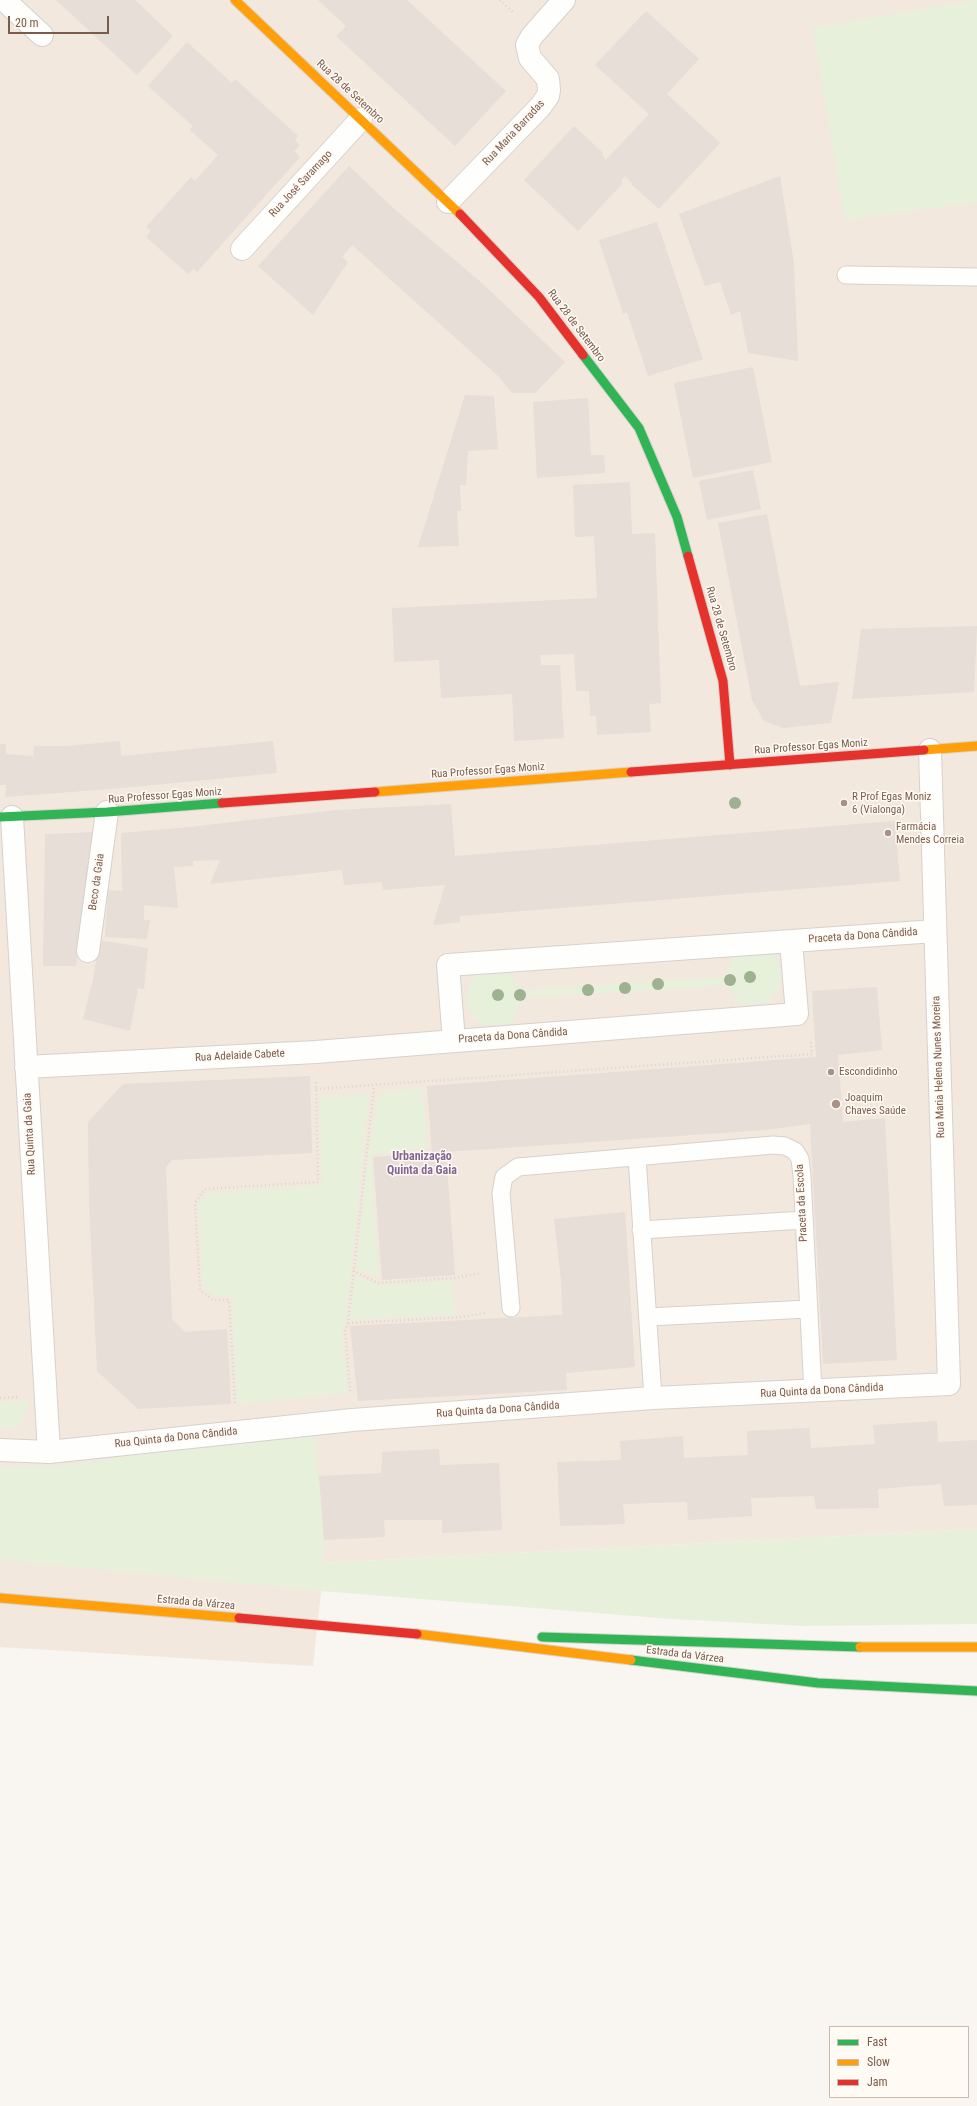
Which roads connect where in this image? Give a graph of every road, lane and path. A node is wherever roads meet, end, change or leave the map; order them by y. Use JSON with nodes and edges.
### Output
{"nodes":[{"id":1,"x":4,"y":0,"type":"edge"},
{"id":2,"x":235,"y":0,"type":"edge"},
{"id":3,"x":564,"y":0,"type":"edge"},
{"id":4,"x":42,"y":35,"type":"dead end"},
{"id":5,"x":361,"y":119,"type":"junction"},
{"id":6,"x":448,"y":202,"type":"junction"},
{"id":7,"x":242,"y":249,"type":"dead end"},
{"id":8,"x":846,"y":275,"type":"dead end"},
{"id":9,"x":977,"y":277,"type":"edge"},
{"id":10,"x":977,"y":746,"type":"edge"},
{"id":11,"x":930,"y":750,"type":"junction"},
{"id":12,"x":730,"y":765,"type":"junction"},
{"id":13,"x":107,"y":812,"type":"junction"},
{"id":14,"x":6,"y":817,"type":"edge"},
{"id":15,"x":935,"y":931,"type":"junction"},
{"id":16,"x":791,"y":941,"type":"junction"},
{"id":17,"x":88,"y":951,"type":"dead end"},
{"id":18,"x":797,"y":1014,"type":"junction"},
{"id":19,"x":454,"y":1041,"type":"junction"},
{"id":20,"x":316,"y":1052,"type":"junction"},
{"id":21,"x":26,"y":1068,"type":"junction"},
{"id":22,"x":374,"y":1086,"type":"junction"},
{"id":23,"x":316,"y":1089,"type":"junction"},
{"id":24,"x":637,"y":1156,"type":"junction"},
{"id":25,"x":804,"y":1220,"type":"junction"},
{"id":26,"x":641,"y":1230,"type":"junction"},
{"id":27,"x":508,"y":1268,"type":"junction"},
{"id":28,"x":353,"y":1271,"type":"junction"},
{"id":29,"x":511,"y":1308,"type":"joint"},
{"id":30,"x":808,"y":1309,"type":"junction"},
{"id":31,"x":648,"y":1317,"type":"junction"},
{"id":32,"x":348,"y":1323,"type":"junction"},
{"id":33,"x":949,"y":1384,"type":"joint"},
{"id":34,"x":813,"y":1392,"type":"junction"},
{"id":35,"x":653,"y":1398,"type":"junction"},
{"id":36,"x":352,"y":1420,"type":"junction"},
{"id":37,"x":236,"y":1432,"type":"junction"},
{"id":38,"x":0,"y":1450,"type":"edge"},
{"id":39,"x":49,"y":1452,"type":"junction"},
{"id":40,"x":0,"y":1598,"type":"edge"},
{"id":41,"x":390,"y":1631,"type":"junction"},
{"id":42,"x":508,"y":1635,"type":"dead end"},
{"id":43,"x":532,"y":1636,"type":"dead end"},
{"id":44,"x":977,"y":1647,"type":"edge"},
{"id":45,"x":977,"y":1691,"type":"edge"}],
"edges":[{"from":1,"to":4,"type":"street"},
{"from":2,"to":5,"type":"street","name":"Rua 28 de Setembro"},
{"from":3,"to":6,"type":"street","name":"Rua Maria Barradas"},
{"from":5,"to":6,"type":"street","name":"Rua 28 de Setembro"},
{"from":5,"to":7,"type":"street","name":"Rua José Saramago"},
{"from":6,"to":12,"type":"street","name":"Rua 28 de Setembro"},
{"from":8,"to":9,"type":"lane"},
{"from":10,"to":11,"type":"street","name":"Rua Professor Egas Moniz"},
{"from":11,"to":12,"type":"street","name":"Rua Professor Egas Moniz"},
{"from":11,"to":15,"type":"street","name":"Rua Maria Helena Nunes Moreira"},
{"from":12,"to":13,"type":"street","name":"Rua Professor Egas Moniz"},
{"from":13,"to":14,"type":"street","name":"Rua Professor Egas Moniz"},
{"from":13,"to":17,"type":"street","name":"Beco da Gaia"},
{"from":14,"to":21,"type":"street","name":"Rua Quinta da Gaia"},
{"from":15,"to":16,"type":"street","name":"Praceta da Dona Cândida"},
{"from":15,"to":33,"type":"street","name":"Rua Maria Helena Nunes Moreira"},
{"from":16,"to":18,"type":"street"},
{"from":16,"to":19,"type":"street","name":"Praceta da Dona Cândida"},
{"from":18,"to":19,"type":"street","name":"Praceta da Dona Cândida"},
{"from":18,"to":22,"type":"path"},
{"from":19,"to":20,"type":"street","name":"Rua Adelaide Cabete"},
{"from":20,"to":21,"type":"street","name":"Rua Adelaide Cabete"},
{"from":20,"to":23,"type":"path"},
{"from":21,"to":39,"type":"street","name":"Rua Quinta da Gaia"},
{"from":22,"to":23,"type":"path"},
{"from":22,"to":28,"type":"path"},
{"from":23,"to":37,"type":"path"},
{"from":24,"to":25,"type":"lane","name":"Praceta da Escola"},
{"from":24,"to":26,"type":"lane"},
{"from":24,"to":27,"type":"lane","name":"Praceta da Escola"},
{"from":25,"to":26,"type":"lane"},
{"from":25,"to":30,"type":"lane","name":"Praceta da Escola"},
{"from":26,"to":31,"type":"lane"},
{"from":27,"to":28,"type":"path"},
{"from":27,"to":29,"type":"lane","name":"Praceta da Escola"},
{"from":28,"to":32,"type":"path"},
{"from":29,"to":32,"type":"path"},
{"from":30,"to":31,"type":"lane"},
{"from":30,"to":34,"type":"lane","name":"Praceta da Escola"},
{"from":31,"to":35,"type":"lane"},
{"from":32,"to":36,"type":"path"},
{"from":33,"to":34,"type":"street","name":"Rua Quinta da Dona Cândida"},
{"from":34,"to":35,"type":"street","name":"Rua Quinta da Dona Cândida"},
{"from":35,"to":36,"type":"street","name":"Rua Quinta da Dona Cândida"},
{"from":36,"to":37,"type":"street","name":"Rua Quinta da Dona Cândida"},
{"from":37,"to":39,"type":"street","name":"Rua Quinta da Dona Cândida"},
{"from":38,"to":39,"type":"street","name":"Rua Quinta da Dona Cândida"},
{"from":40,"to":41,"type":"street","name":"Estrada da Várzea"},
{"from":41,"to":42,"type":"street","name":"Estrada da Várzea"},
{"from":41,"to":45,"type":"street","name":"Estrada da Várzea"},
{"from":43,"to":44,"type":"street","name":"Estrada da Várzea"}]}
